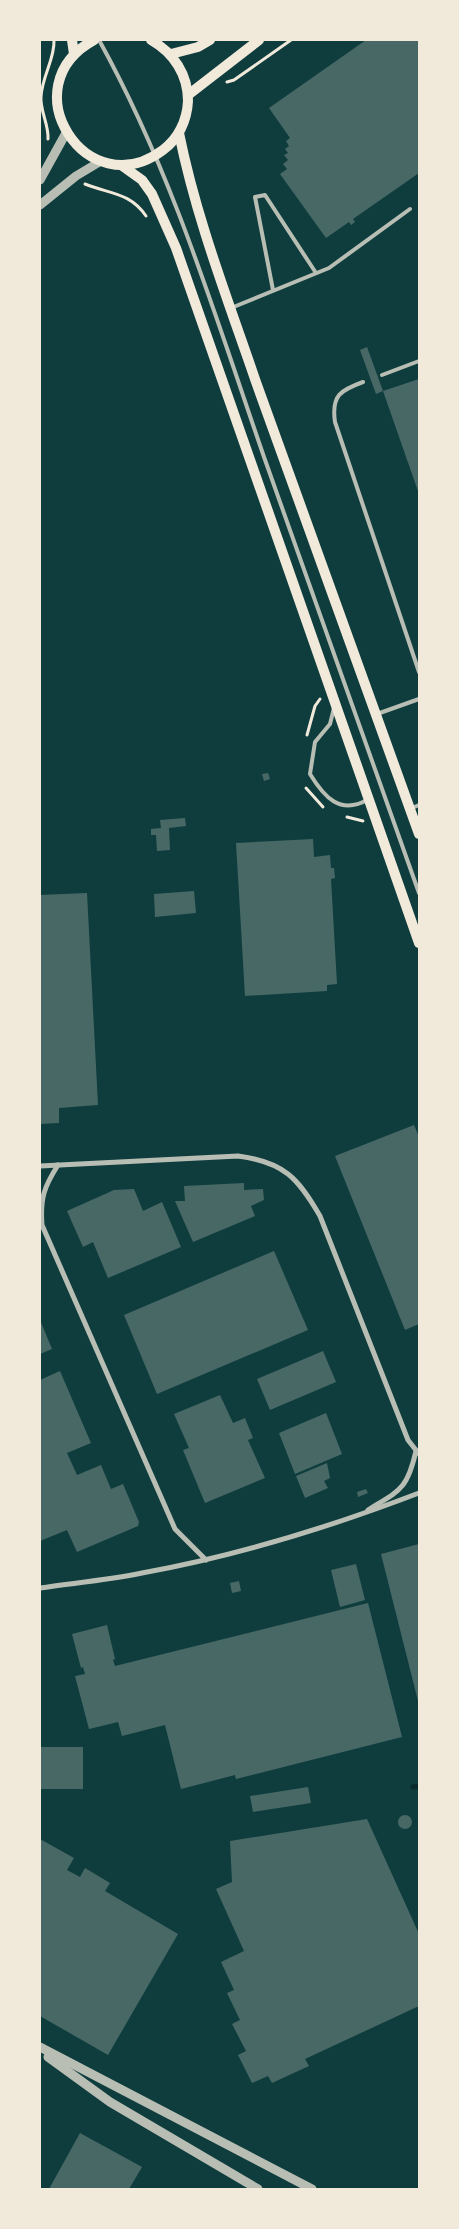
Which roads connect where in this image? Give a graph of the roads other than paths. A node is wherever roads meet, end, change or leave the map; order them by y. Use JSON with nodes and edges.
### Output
{"nodes":[{"id":1,"x":72,"y":40,"type":"edge"},
{"id":2,"x":94,"y":40,"type":"edge"},
{"id":3,"x":99,"y":40,"type":"edge"},
{"id":4,"x":151,"y":40,"type":"edge"},
{"id":5,"x":210,"y":40,"type":"edge"},
{"id":6,"x":259,"y":40,"type":"edge"},
{"id":7,"x":74,"y":54,"type":"junction"},
{"id":8,"x":171,"y":54,"type":"junction"},
{"id":9,"x":188,"y":95,"type":"junction"},
{"id":10,"x":179,"y":133,"type":"junction"},
{"id":11,"x":66,"y":134,"type":"junction"},
{"id":12,"x":155,"y":156,"type":"junction"},
{"id":13,"x":101,"y":161,"type":"junction"},
{"id":14,"x":121,"y":165,"type":"junction"},
{"id":15,"x":40,"y":180,"type":"edge"},
{"id":16,"x":40,"y":205,"type":"edge"},
{"id":17,"x":410,"y":209,"type":"dead end"},
{"id":18,"x":316,"y":273,"type":"junction"},
{"id":19,"x":273,"y":290,"type":"junction"},
{"id":20,"x":231,"y":308,"type":"junction"},
{"id":21,"x":419,"y":361,"type":"edge"},
{"id":22,"x":382,"y":375,"type":"dead end"},
{"id":23,"x":363,"y":382,"type":"dead end"},
{"id":24,"x":419,"y":672,"type":"edge"},
{"id":25,"x":419,"y":699,"type":"edge"},
{"id":26,"x":336,"y":704,"type":"junction"},
{"id":27,"x":377,"y":714,"type":"junction"},
{"id":28,"x":368,"y":800,"type":"junction"},
{"id":29,"x":415,"y":807,"type":"edge"},
{"id":30,"x":419,"y":834,"type":"edge"},
{"id":31,"x":419,"y":893,"type":"edge"},
{"id":32,"x":419,"y":943,"type":"edge"},
{"id":33,"x":58,"y":1165,"type":"junction"},
{"id":34,"x":40,"y":1166,"type":"edge"},
{"id":35,"x":417,"y":1452,"type":"edge"},
{"id":36,"x":419,"y":1493,"type":"edge"},
{"id":37,"x":359,"y":1516,"type":"junction"},
{"id":38,"x":206,"y":1560,"type":"junction"},
{"id":39,"x":40,"y":1588,"type":"edge"},
{"id":40,"x":40,"y":2049,"type":"edge"},
{"id":41,"x":258,"y":2189,"type":"edge"},
{"id":42,"x":312,"y":2189,"type":"edge"}],
"edges":[{"from":1,"to":7,"type":"main road"},
{"from":2,"to":7,"type":"main road"},
{"from":3,"to":12,"type":"lane"},
{"from":4,"to":8,"type":"main road"},
{"from":5,"to":8,"type":"main road"},
{"from":6,"to":9,"type":"main road"},
{"from":7,"to":11,"type":"main road"},
{"from":8,"to":9,"type":"main road"},
{"from":9,"to":10,"type":"main road"},
{"from":10,"to":12,"type":"main road"},
{"from":10,"to":20,"type":"main road"},
{"from":11,"to":13,"type":"main road"},
{"from":11,"to":15,"type":"street"},
{"from":12,"to":14,"type":"main road"},
{"from":12,"to":31,"type":"lane"},
{"from":13,"to":14,"type":"main road"},
{"from":13,"to":16,"type":"street"},
{"from":14,"to":26,"type":"main road"},
{"from":17,"to":18,"type":"lane"},
{"from":18,"to":19,"type":"lane"},
{"from":18,"to":19,"type":"lane"},
{"from":19,"to":20,"type":"lane"},
{"from":20,"to":27,"type":"main road"},
{"from":21,"to":22,"type":"lane"},
{"from":23,"to":24,"type":"lane"},
{"from":25,"to":27,"type":"lane"},
{"from":26,"to":28,"type":"main road"},
{"from":26,"to":28,"type":"lane"},
{"from":27,"to":29,"type":"main road"},
{"from":28,"to":32,"type":"main road"},
{"from":29,"to":30,"type":"main road"},
{"from":33,"to":34,"type":"street"},
{"from":33,"to":35,"type":"street"},
{"from":33,"to":38,"type":"street"},
{"from":35,"to":37,"type":"street"},
{"from":36,"to":37,"type":"street"},
{"from":37,"to":38,"type":"street"},
{"from":38,"to":39,"type":"street"},
{"from":40,"to":41,"type":"street"},
{"from":40,"to":42,"type":"street"}]}
